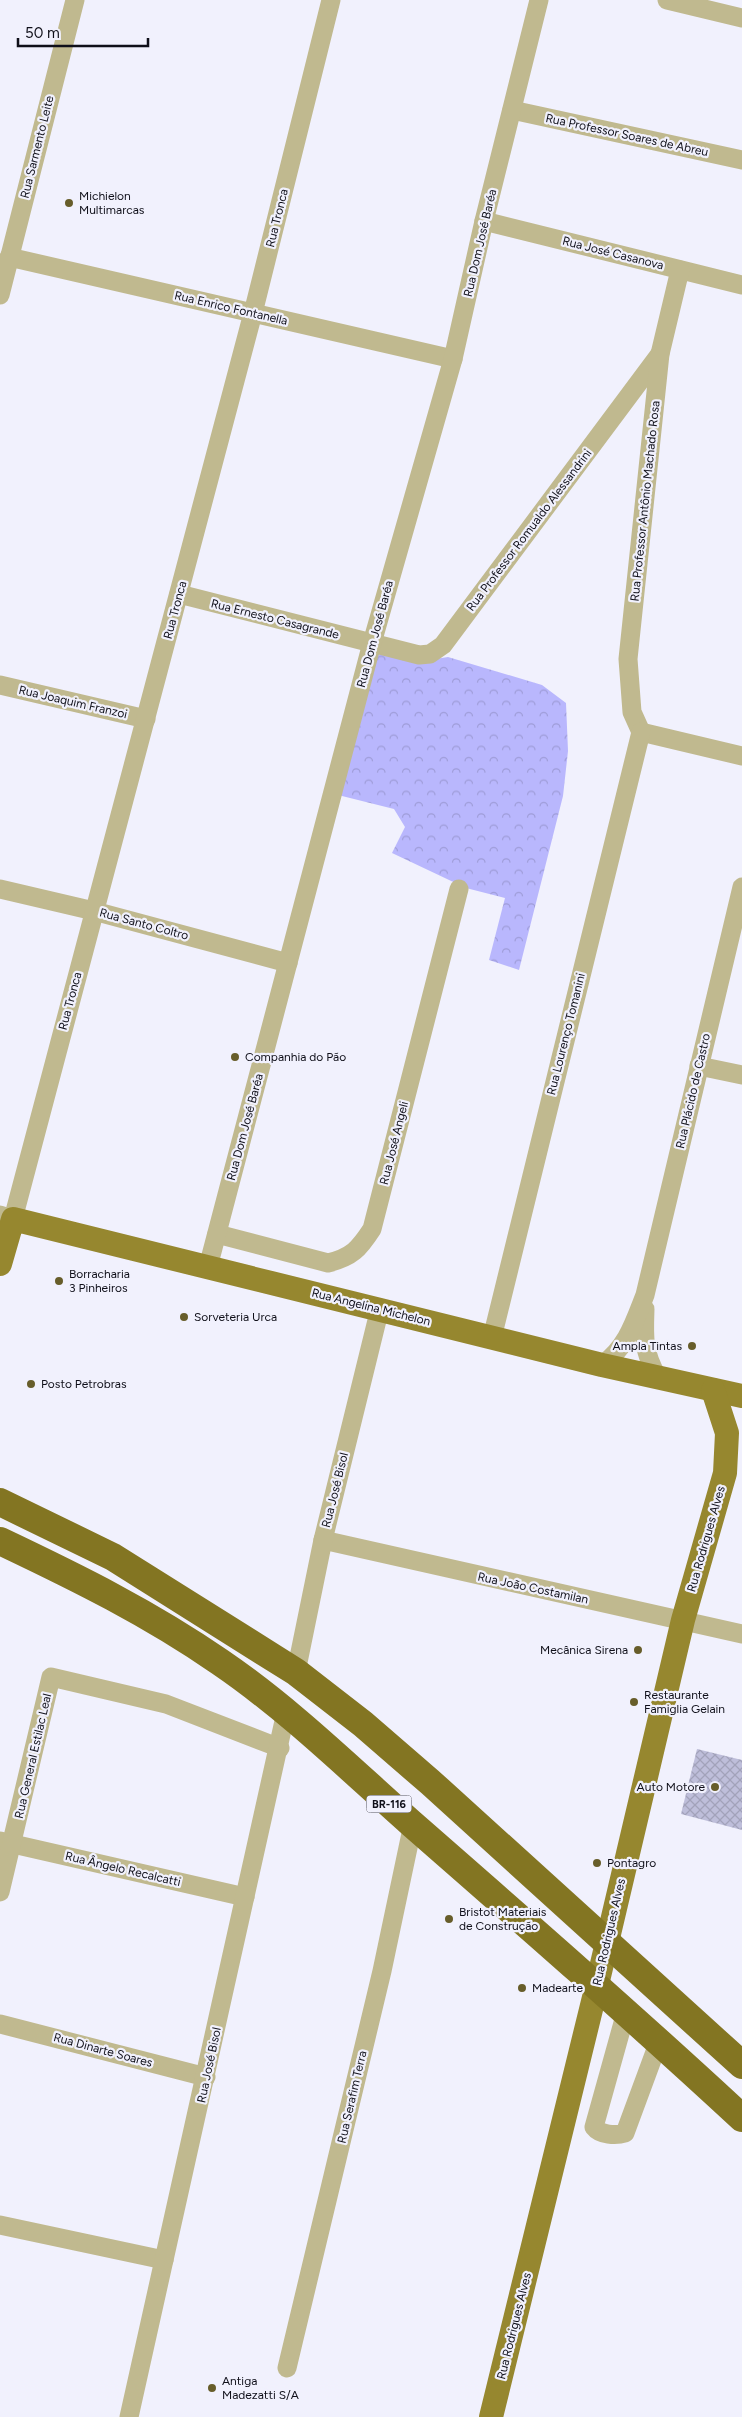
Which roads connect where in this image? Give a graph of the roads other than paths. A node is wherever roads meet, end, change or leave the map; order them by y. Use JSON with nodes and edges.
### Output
{"nodes":[{"id":1,"x":75,"y":0,"type":"edge"},
{"id":2,"x":331,"y":0,"type":"edge"},
{"id":3,"x":539,"y":0,"type":"edge"},
{"id":4,"x":667,"y":0,"type":"edge"},
{"id":5,"x":742,"y":18,"type":"edge"},
{"id":6,"x":512,"y":110,"type":"junction"},
{"id":7,"x":742,"y":160,"type":"edge"},
{"id":8,"x":484,"y":221,"type":"junction"},
{"id":9,"x":9,"y":257,"type":"junction"},
{"id":10,"x":680,"y":270,"type":"junction"},
{"id":11,"x":742,"y":285,"type":"edge"},
{"id":12,"x":0,"y":295,"type":"edge"},
{"id":13,"x":254,"y":313,"type":"junction"},
{"id":14,"x":660,"y":354,"type":"junction"},
{"id":15,"x":453,"y":359,"type":"junction"},
{"id":16,"x":179,"y":594,"type":"junction"},
{"id":17,"x":372,"y":643,"type":"junction"},
{"id":18,"x":0,"y":685,"type":"edge"},
{"id":19,"x":146,"y":719,"type":"junction"},
{"id":20,"x":641,"y":732,"type":"junction"},
{"id":21,"x":742,"y":756,"type":"edge"},
{"id":22,"x":742,"y":887,"type":"edge"},
{"id":23,"x":0,"y":889,"type":"edge"},
{"id":24,"x":459,"y":889,"type":"dead end"},
{"id":25,"x":94,"y":911,"type":"junction"},
{"id":26,"x":288,"y":963,"type":"junction"},
{"id":27,"x":699,"y":1066,"type":"junction"},
{"id":28,"x":742,"y":1076,"type":"edge"},
{"id":29,"x":6,"y":1217,"type":"edge"},
{"id":30,"x":216,"y":1234,"type":"junction"},
{"id":31,"x":0,"y":1264,"type":"edge"},
{"id":32,"x":208,"y":1268,"type":"junction"},
{"id":33,"x":645,"y":1296,"type":"junction"},
{"id":34,"x":380,"y":1308,"type":"junction"},
{"id":35,"x":492,"y":1338,"type":"junction"},
{"id":36,"x":602,"y":1365,"type":"junction"},
{"id":37,"x":657,"y":1376,"type":"junction"},
{"id":38,"x":713,"y":1390,"type":"junction"},
{"id":39,"x":742,"y":1396,"type":"edge"},
{"id":40,"x":1,"y":1503,"type":"edge"},
{"id":41,"x":323,"y":1540,"type":"junction"},
{"id":42,"x":0,"y":1541,"type":"edge"},
{"id":43,"x":683,"y":1620,"type":"junction"},
{"id":44,"x":742,"y":1634,"type":"edge"},
{"id":45,"x":296,"y":1672,"type":"junction"},
{"id":46,"x":286,"y":1712,"type":"junction"},
{"id":47,"x":280,"y":1748,"type":"junction"},
{"id":48,"x":413,"y":1824,"type":"junction"},
{"id":49,"x":6,"y":1843,"type":"edge"},
{"id":50,"x":0,"y":1892,"type":"edge"},
{"id":51,"x":245,"y":1897,"type":"junction"},
{"id":52,"x":607,"y":1942,"type":"junction"},
{"id":53,"x":597,"y":1985,"type":"junction"},
{"id":54,"x":626,"y":2012,"type":"junction"},
{"id":55,"x":0,"y":2024,"type":"edge"},
{"id":56,"x":659,"y":2041,"type":"junction"},
{"id":57,"x":742,"y":2065,"type":"edge"},
{"id":58,"x":206,"y":2077,"type":"junction"},
{"id":59,"x":742,"y":2118,"type":"edge"},
{"id":60,"x":0,"y":2225,"type":"edge"},
{"id":61,"x":164,"y":2260,"type":"junction"},
{"id":62,"x":287,"y":2368,"type":"dead end"},
{"id":63,"x":129,"y":2417,"type":"edge"},
{"id":64,"x":491,"y":2417,"type":"edge"}],
"edges":[{"from":1,"to":9,"type":"street","name":"Rua Sarmento Leite"},
{"from":2,"to":13,"type":"street","name":"Rua Tronca"},
{"from":3,"to":6,"type":"street","name":"Rua Dom José Baréa"},
{"from":4,"to":5,"type":"street"},
{"from":6,"to":7,"type":"street","name":"Rua Professor Soares de Abreu"},
{"from":6,"to":8,"type":"street","name":"Rua Dom José Baréa"},
{"from":8,"to":10,"type":"street","name":"Rua José Casanova"},
{"from":8,"to":15,"type":"street","name":"Rua Dom José Baréa"},
{"from":9,"to":12,"type":"street","name":"Rua Sarmento Leite"},
{"from":9,"to":13,"type":"street","name":"Rua Enrico Fontanella"},
{"from":10,"to":11,"type":"street","name":"Rua José Casanova"},
{"from":10,"to":14,"type":"street","name":"Rua Professor Antônio Machado Rosa"},
{"from":13,"to":15,"type":"street","name":"Rua Enrico Fontanella"},
{"from":13,"to":16,"type":"street","name":"Rua Tronca"},
{"from":14,"to":17,"type":"street","name":"Rua Professor Romualdo Alessandrini"},
{"from":14,"to":20,"type":"street","name":"Rua Professor Antônio Machado Rosa"},
{"from":15,"to":17,"type":"street","name":"Rua Dom José Baréa"},
{"from":16,"to":17,"type":"street","name":"Rua Ernesto Casagrande"},
{"from":16,"to":19,"type":"street","name":"Rua Tronca"},
{"from":17,"to":26,"type":"street","name":"Rua Dom José Baréa"},
{"from":18,"to":19,"type":"street","name":"Rua Joaquim Franzoi"},
{"from":19,"to":25,"type":"street","name":"Rua Tronca"},
{"from":20,"to":21,"type":"street"},
{"from":20,"to":35,"type":"street","name":"Rua Lourenço Tomanini"},
{"from":22,"to":27,"type":"street","name":"Rua Plácido de Castro"},
{"from":23,"to":25,"type":"street","name":"Rua Santo Coltro"},
{"from":24,"to":30,"type":"street","name":"Rua José Angeli"},
{"from":25,"to":26,"type":"street","name":"Rua Santo Coltro"},
{"from":25,"to":29,"type":"street","name":"Rua Tronca"},
{"from":26,"to":30,"type":"street","name":"Rua Dom José Baréa"},
{"from":27,"to":28,"type":"street"},
{"from":27,"to":33,"type":"street","name":"Rua Plácido de Castro"},
{"from":29,"to":31,"type":"main road"},
{"from":29,"to":32,"type":"main road","name":"Rua Angelina Michelon"},
{"from":30,"to":32,"type":"street","name":"Rua Dom José Baréa"},
{"from":32,"to":34,"type":"main road","name":"Rua Angelina Michelon"},
{"from":33,"to":36,"type":"street","name":"Rua Plácido de Castro"},
{"from":33,"to":37,"type":"street","name":"Rua Plácido de Castro"},
{"from":34,"to":35,"type":"main road","name":"Rua Angelina Michelon"},
{"from":34,"to":41,"type":"street","name":"Rua José Bisol"},
{"from":35,"to":36,"type":"main road","name":"Rua Angelina Michelon"},
{"from":36,"to":37,"type":"main road","name":"Rua Angelina Michelon"},
{"from":37,"to":38,"type":"main road","name":"Rua Angelina Michelon"},
{"from":38,"to":39,"type":"main road","name":"Rua Angelina Michelon"},
{"from":38,"to":43,"type":"main road","name":"Rua Rodrigues Alves"},
{"from":40,"to":45,"type":"highway"},
{"from":41,"to":43,"type":"street","name":"Rua João Costamilan"},
{"from":41,"to":45,"type":"street","name":"Rua José Bisol"},
{"from":42,"to":46,"type":"highway","number":"BR-116"},
{"from":43,"to":44,"type":"street","name":"Rua João Costamilan"},
{"from":43,"to":52,"type":"main road","name":"Rua Rodrigues Alves"},
{"from":45,"to":52,"type":"highway"},
{"from":46,"to":47,"type":"street","name":"Rua José Bisol"},
{"from":46,"to":48,"type":"highway","number":"BR-116"},
{"from":47,"to":49,"type":"street","name":"Rua General Estilac Leal"},
{"from":47,"to":51,"type":"street","name":"Rua José Bisol"},
{"from":48,"to":53,"type":"highway","number":"BR-116"},
{"from":48,"to":62,"type":"street","name":"Rua Serafim Terra"},
{"from":49,"to":50,"type":"street","name":"Rua General Estilac Leal"},
{"from":49,"to":51,"type":"street","name":"Rua Ângelo Recalcatti"},
{"from":51,"to":58,"type":"street","name":"Rua José Bisol"},
{"from":52,"to":53,"type":"main road","name":"Rua Rodrigues Alves"},
{"from":52,"to":57,"type":"highway"},
{"from":53,"to":54,"type":"highway","number":"BR-116"},
{"from":53,"to":64,"type":"main road","name":"Rua Rodrigues Alves"},
{"from":54,"to":56,"type":"highway","number":"BR-116"},
{"from":54,"to":56,"type":"street"},
{"from":55,"to":58,"type":"street","name":"Rua Dinarte Soares"},
{"from":56,"to":59,"type":"highway","number":"BR-116"},
{"from":58,"to":61,"type":"street","name":"Rua José Bisol"},
{"from":60,"to":61,"type":"street"},
{"from":61,"to":63,"type":"street","name":"Rua José Bisol"}]}
